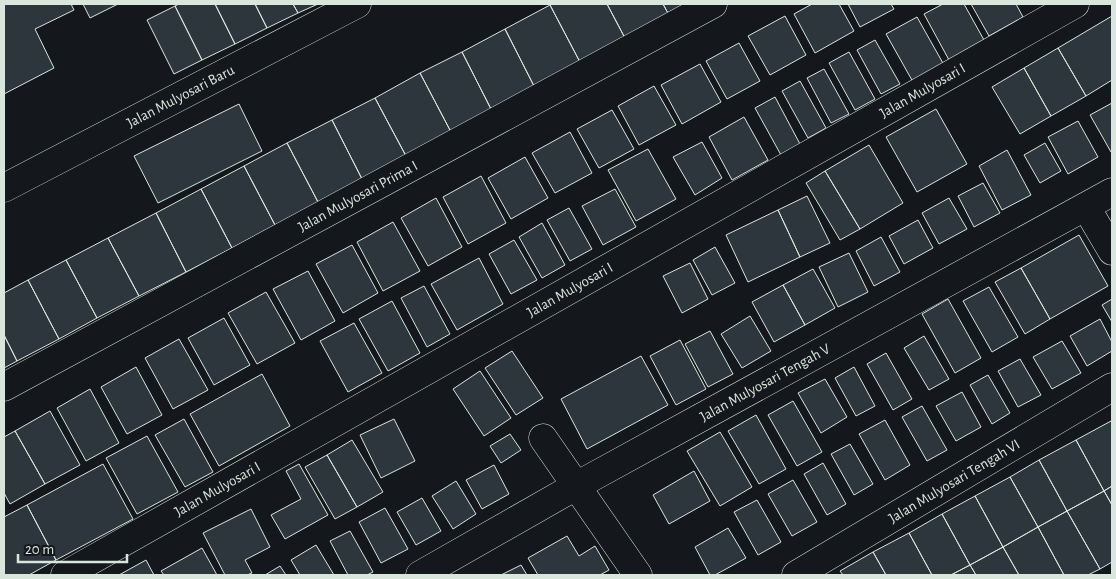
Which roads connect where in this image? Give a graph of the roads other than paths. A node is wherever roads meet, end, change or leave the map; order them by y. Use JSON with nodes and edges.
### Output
{"nodes":[{"id":1,"x":357,"y":4,"type":"edge"},
{"id":2,"x":713,"y":4,"type":"edge"},
{"id":3,"x":1075,"y":4,"type":"edge"},
{"id":4,"x":4,"y":188,"type":"edge"},
{"id":5,"x":1112,"y":192,"type":"edge"},
{"id":6,"x":1086,"y":207,"type":"junction"},
{"id":7,"x":1112,"y":251,"type":"edge"},
{"id":8,"x":4,"y":387,"type":"edge"},
{"id":9,"x":1112,"y":387,"type":"edge"},
{"id":10,"x":543,"y":438,"type":"dead end"},
{"id":11,"x":576,"y":486,"type":"junction"},
{"id":12,"x":65,"y":575,"type":"edge"},
{"id":13,"x":420,"y":575,"type":"edge"},
{"id":14,"x":638,"y":575,"type":"edge"},
{"id":15,"x":796,"y":575,"type":"edge"}],
"edges":[{"from":1,"to":4,"type":"street","name":"Jalan Mulyosari Baru"},
{"from":2,"to":8,"type":"street","name":"Jalan Mulyosari Prima I"},
{"from":3,"to":12,"type":"street","name":"Jalan Mulyosari I"},
{"from":5,"to":6,"type":"street","name":"Jalan Mulyosari Tengah V"},
{"from":6,"to":7,"type":"street"},
{"from":6,"to":11,"type":"street","name":"Jalan Mulyosari Tengah V"},
{"from":9,"to":15,"type":"street","name":"Jalan Mulyosari Tengah VI"},
{"from":10,"to":11,"type":"street"},
{"from":11,"to":13,"type":"street","name":"Jalan Mulyosari Tengah V"},
{"from":11,"to":14,"type":"street"}]}
